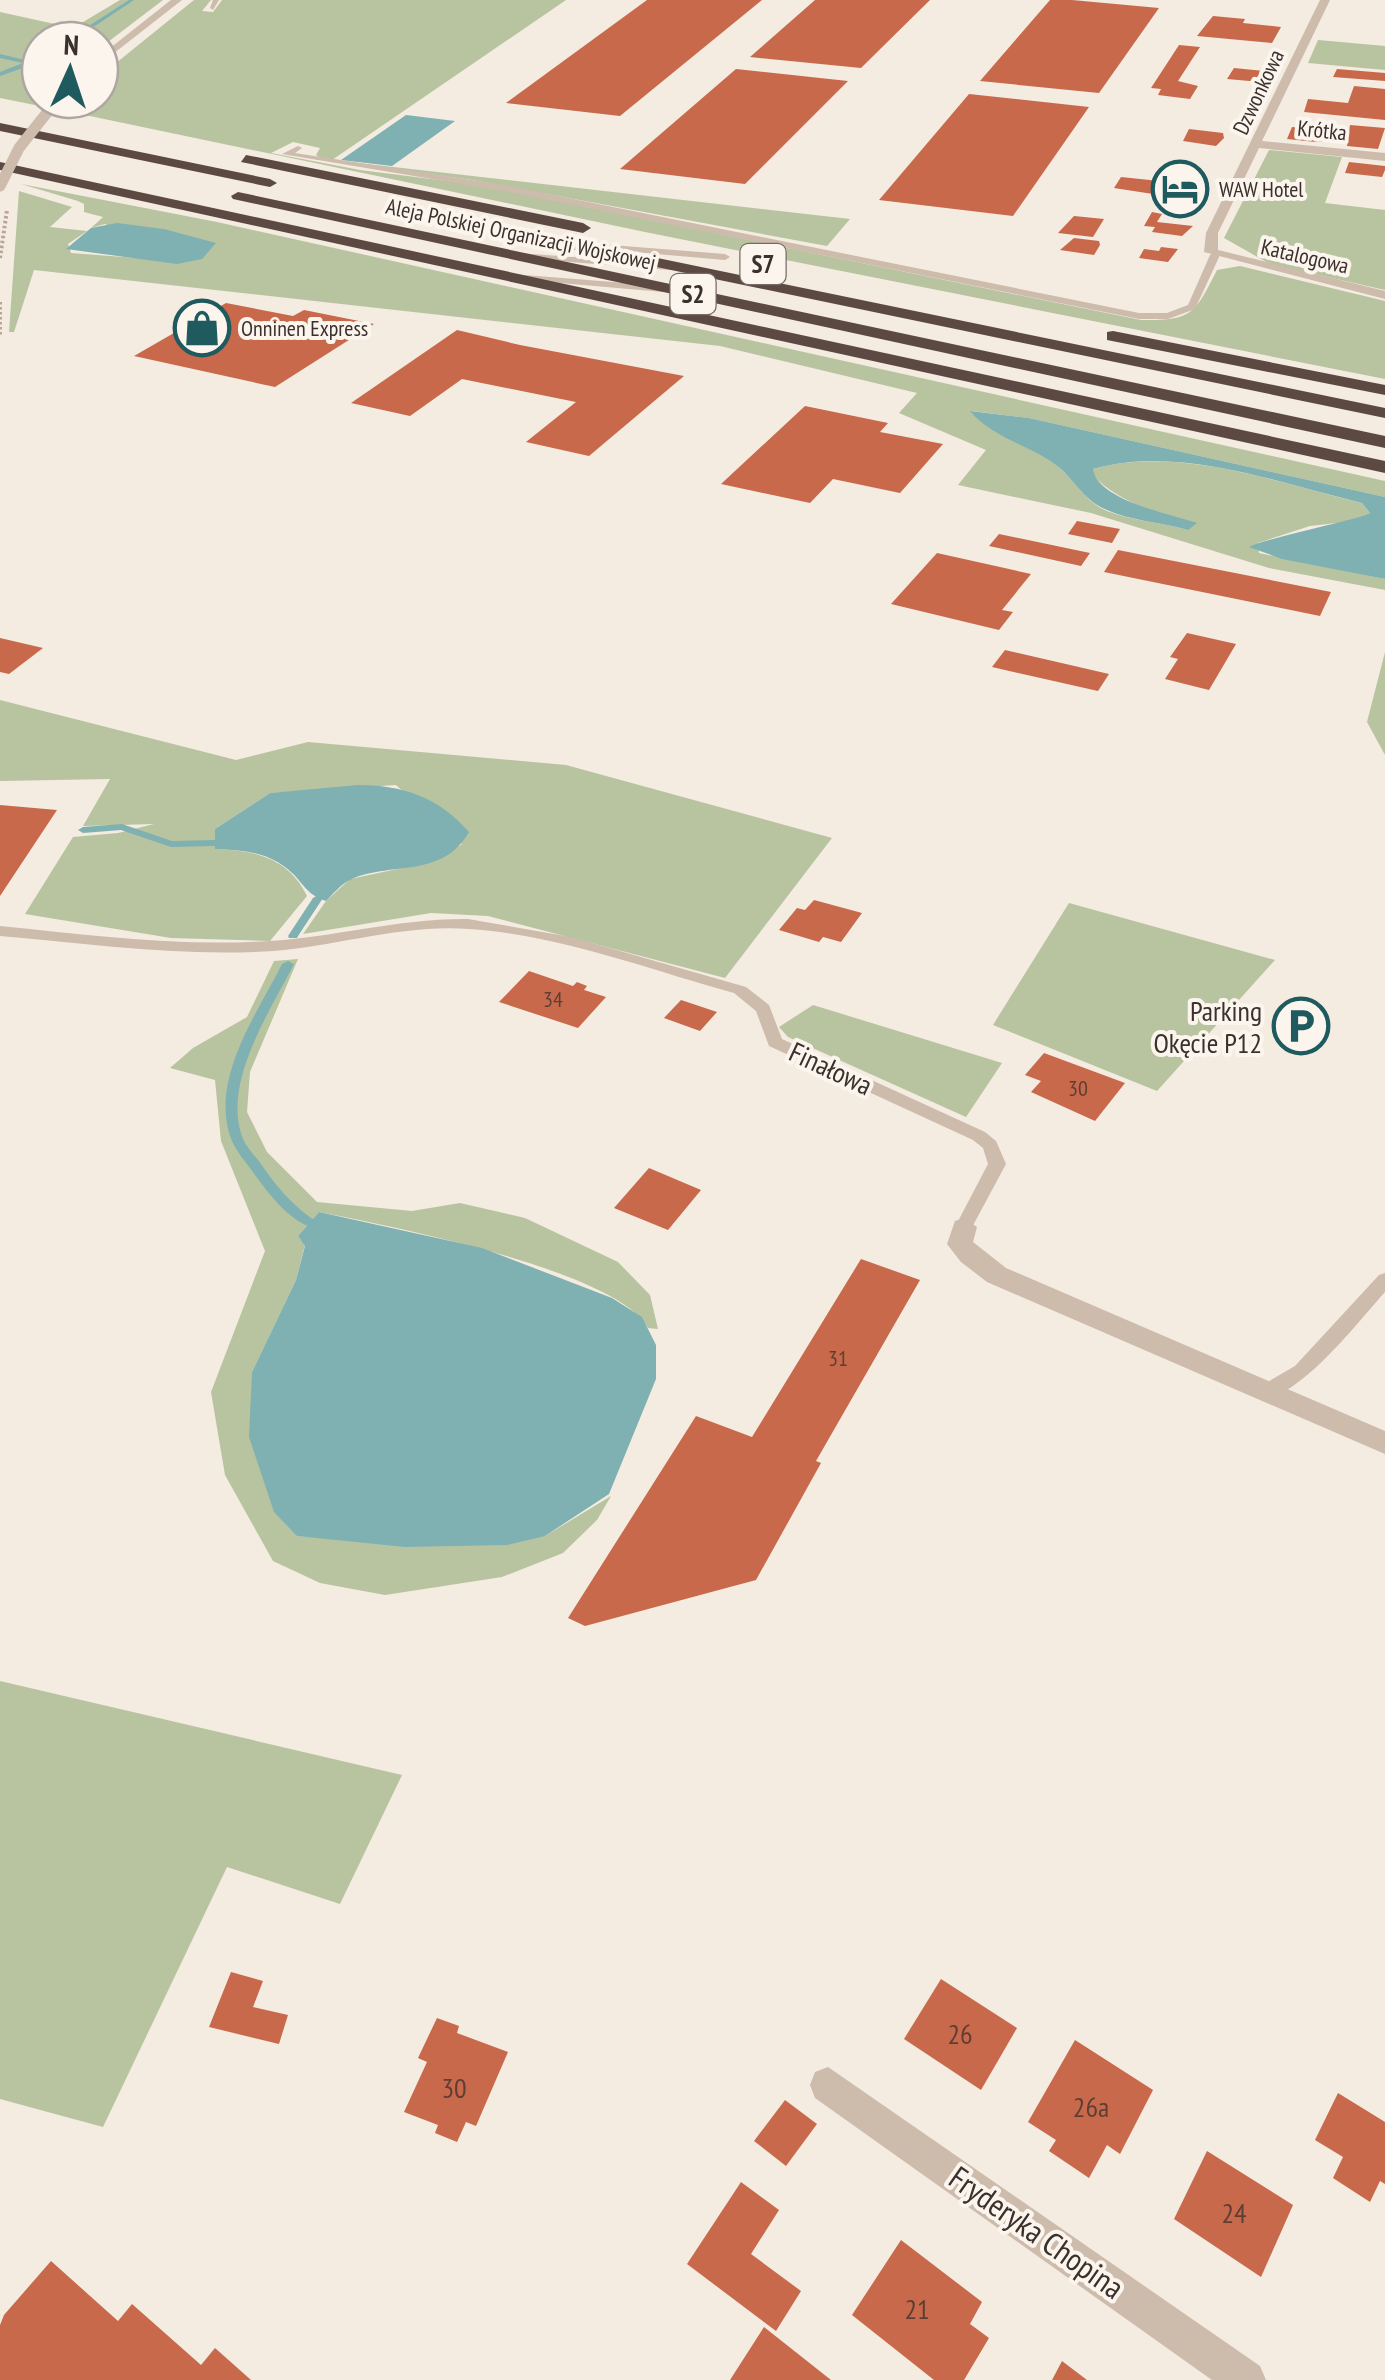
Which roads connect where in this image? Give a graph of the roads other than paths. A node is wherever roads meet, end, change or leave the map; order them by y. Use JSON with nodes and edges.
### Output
{"nodes":[{"id":1,"x":177,"y":0,"type":"edge"},
{"id":2,"x":1325,"y":0,"type":"edge"},
{"id":3,"x":120,"y":44,"type":"edge"},
{"id":4,"x":18,"y":112,"type":"dead end"},
{"id":5,"x":41,"y":120,"type":"edge"},
{"id":6,"x":70,"y":123,"type":"dead end"},
{"id":7,"x":0,"y":127,"type":"edge"},
{"id":8,"x":141,"y":137,"type":"dead end"},
{"id":9,"x":1255,"y":144,"type":"junction"},
{"id":10,"x":0,"y":146,"type":"edge"},
{"id":11,"x":298,"y":148,"type":"dead end"},
{"id":12,"x":214,"y":152,"type":"dead end"},
{"id":13,"x":232,"y":156,"type":"dead end"},
{"id":14,"x":1385,"y":156,"type":"edge"},
{"id":15,"x":0,"y":166,"type":"edge"},
{"id":16,"x":141,"y":176,"type":"dead end"},
{"id":17,"x":0,"y":186,"type":"edge"},
{"id":18,"x":282,"y":186,"type":"dead end"},
{"id":19,"x":214,"y":191,"type":"dead end"},
{"id":20,"x":574,"y":226,"type":"junction"},
{"id":21,"x":522,"y":235,"type":"dead end"},
{"id":22,"x":546,"y":240,"type":"junction"},
{"id":23,"x":638,"y":249,"type":"junction"},
{"id":24,"x":1216,"y":255,"type":"junction"},
{"id":25,"x":519,"y":256,"type":"junction"},
{"id":26,"x":725,"y":256,"type":"junction"},
{"id":27,"x":744,"y":260,"type":"dead end"},
{"id":28,"x":593,"y":261,"type":"junction"},
{"id":29,"x":682,"y":268,"type":"junction"},
{"id":30,"x":701,"y":272,"type":"junction"},
{"id":31,"x":499,"y":274,"type":"junction"},
{"id":32,"x":590,"y":282,"type":"junction"},
{"id":33,"x":651,"y":284,"type":"junction"},
{"id":34,"x":678,"y":290,"type":"junction"},
{"id":35,"x":1385,"y":296,"type":"edge"},
{"id":36,"x":656,"y":308,"type":"junction"},
{"id":37,"x":1102,"y":333,"type":"dead end"},
{"id":38,"x":1385,"y":390,"type":"edge"},
{"id":39,"x":1385,"y":413,"type":"edge"},
{"id":40,"x":1385,"y":442,"type":"edge"},
{"id":41,"x":1385,"y":466,"type":"edge"},
{"id":42,"x":0,"y":930,"type":"edge"},
{"id":43,"x":964,"y":1227,"type":"joint"},
{"id":44,"x":1385,"y":1280,"type":"edge"},
{"id":45,"x":1266,"y":1392,"type":"junction"},
{"id":46,"x":1385,"y":1443,"type":"edge"},
{"id":47,"x":828,"y":2085,"type":"dead end"},
{"id":48,"x":1246,"y":2380,"type":"edge"}],
"edges":[{"from":1,"to":3,"type":"street"},
{"from":2,"to":9,"type":"street","name":"Dzwonkowa"},
{"from":4,"to":6,"type":"highway"},
{"from":5,"to":17,"type":"street","bridge":true},
{"from":7,"to":18,"type":"highway"},
{"from":8,"to":12,"type":"highway"},
{"from":9,"to":14,"type":"street","name":"Krótka"},
{"from":9,"to":24,"type":"street","name":"Dzwonkowa"},
{"from":10,"to":16,"type":"highway"},
{"from":11,"to":24,"type":"lane"},
{"from":13,"to":20,"type":"highway","number":"S7"},
{"from":15,"to":31,"type":"highway"},
{"from":19,"to":25,"type":"highway","name":"Aleja Polskiej Organizacji Wojskowej","number":"S2"},
{"from":20,"to":23,"type":"lane"},
{"from":20,"to":26,"type":"highway","number":"S7"},
{"from":21,"to":22,"type":"highway","name":"Aleja Polskiej Organizacji Wojskowej","number":"S2"},
{"from":22,"to":23,"type":"lane"},
{"from":22,"to":28,"type":"lane"},
{"from":22,"to":29,"type":"highway","name":"Aleja Polskiej Organizacji Wojskowej","number":"S2"},
{"from":23,"to":26,"type":"lane"},
{"from":23,"to":30,"type":"lane"},
{"from":24,"to":35,"type":"street","name":"Katalogowa"},
{"from":25,"to":28,"type":"lane"},
{"from":25,"to":32,"type":"lane"},
{"from":25,"to":33,"type":"highway","name":"Aleja Polskiej Organizacji Wojskowej","number":"S2"},
{"from":26,"to":27,"type":"highway","number":"S7"},
{"from":28,"to":29,"type":"lane"},
{"from":28,"to":33,"type":"lane"},
{"from":29,"to":30,"type":"highway","name":"Aleja Polskiej Organizacji Wojskowej","number":"S2"},
{"from":30,"to":39,"type":"highway","name":"Aleja Polskiej Organizacji Wojskowej","number":"S2"},
{"from":31,"to":32,"type":"lane"},
{"from":31,"to":36,"type":"highway"},
{"from":32,"to":34,"type":"lane"},
{"from":32,"to":36,"type":"lane"},
{"from":33,"to":34,"type":"highway","name":"Aleja Polskiej Organizacji Wojskowej","number":"S2"},
{"from":34,"to":40,"type":"highway","name":"Aleja Polskiej Organizacji Wojskowej","number":"S2"},
{"from":36,"to":41,"type":"highway"},
{"from":37,"to":38,"type":"highway"},
{"from":42,"to":43,"type":"lane","name":"Finałowa"},
{"from":43,"to":45,"type":"street","name":"Finałowa"},
{"from":44,"to":45,"type":"lane"},
{"from":45,"to":46,"type":"street","name":"Finałowa"},
{"from":47,"to":48,"type":"street","name":"Fryderyka Chopina"}]}
